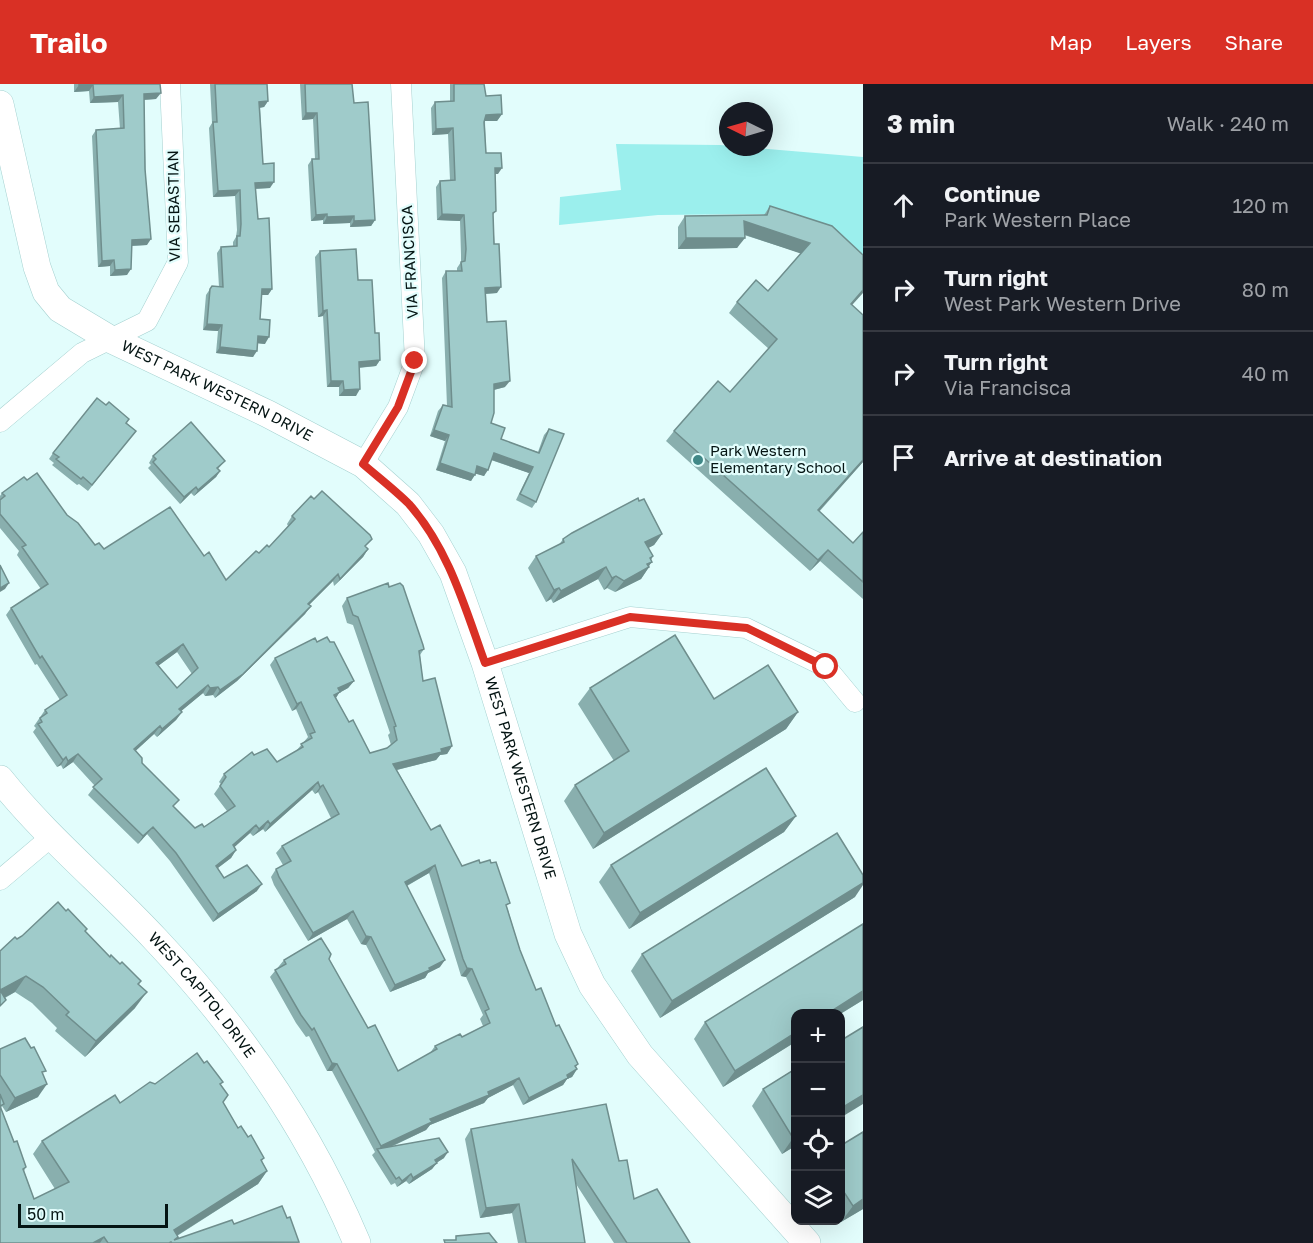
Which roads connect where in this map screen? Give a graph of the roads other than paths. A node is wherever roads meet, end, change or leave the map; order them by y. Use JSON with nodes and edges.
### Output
{"nodes":[{"id":1,"x":170,"y":84,"type":"edge"},
{"id":2,"x":400,"y":84,"type":"edge"},
{"id":3,"x":0,"y":104,"type":"edge"},
{"id":4,"x":110,"y":339,"type":"junction"},
{"id":5,"x":0,"y":422,"type":"edge"},
{"id":6,"x":363,"y":464,"type":"junction"},
{"id":7,"x":485,"y":663,"type":"junction"},
{"id":8,"x":855,"y":702,"type":"dead end"},
{"id":9,"x":0,"y":779,"type":"edge"},
{"id":10,"x":51,"y":837,"type":"junction"},
{"id":11,"x":0,"y":880,"type":"edge"},
{"id":12,"x":357,"y":1243,"type":"edge"},
{"id":13,"x":807,"y":1243,"type":"edge"}],
"edges":[{"from":1,"to":4,"type":"street","name":"VIA SEBASTIAN"},
{"from":2,"to":6,"type":"street","name":"VIA FRANCISCA"},
{"from":3,"to":4,"type":"street","name":"WEST PARK WESTERN DRIVE"},
{"from":4,"to":5,"type":"street","name":"VIA SEBASTIAN"},
{"from":4,"to":6,"type":"street","name":"WEST PARK WESTERN DRIVE"},
{"from":6,"to":7,"type":"street","name":"WEST PARK WESTERN DRIVE"},
{"from":7,"to":8,"type":"street"},
{"from":7,"to":13,"type":"street","name":"WEST PARK WESTERN DRIVE"},
{"from":9,"to":10,"type":"street","name":"WEST CAPITOL DRIVE"},
{"from":10,"to":11,"type":"street"},
{"from":10,"to":12,"type":"street","name":"WEST CAPITOL DRIVE"}]}
